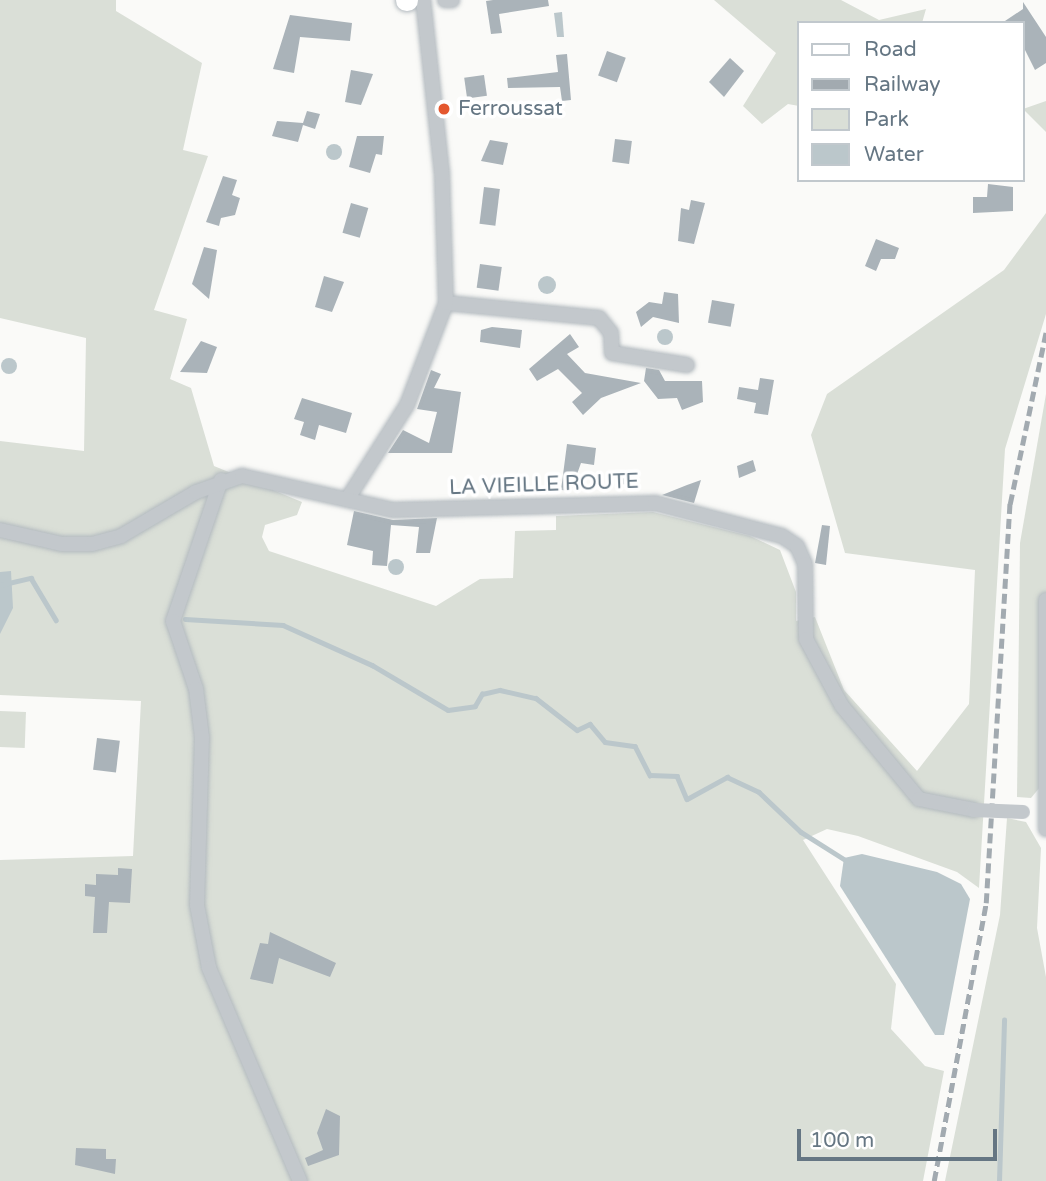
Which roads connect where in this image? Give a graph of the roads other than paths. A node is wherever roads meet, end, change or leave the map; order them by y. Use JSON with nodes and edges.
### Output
{"nodes":[{"id":1,"x":424,"y":0,"type":"edge"},
{"id":2,"x":445,"y":0,"type":"edge"},
{"id":3,"x":452,"y":0,"type":"edge"},
{"id":4,"x":446,"y":303,"type":"junction"},
{"id":5,"x":687,"y":365,"type":"dead end"},
{"id":6,"x":221,"y":480,"type":"junction"},
{"id":7,"x":348,"y":498,"type":"junction"},
{"id":8,"x":0,"y":530,"type":"edge"},
{"id":9,"x":1046,"y":600,"type":"edge"},
{"id":10,"x":1044,"y":821,"type":"edge"},
{"id":11,"x":300,"y":1181,"type":"edge"}],
"edges":[{"from":1,"to":4,"type":"street"},
{"from":2,"to":3,"type":"street"},
{"from":4,"to":5,"type":"street"},
{"from":4,"to":7,"type":"street"},
{"from":6,"to":7,"type":"street","name":"LA VIEILLE ROUTE"},
{"from":6,"to":8,"type":"street","name":"LA VIEILLE ROUTE"},
{"from":6,"to":11,"type":"street"},
{"from":7,"to":10,"type":"street","name":"LA VIEILLE ROUTE","bridge":true},
{"from":9,"to":10,"type":"street"}]}
